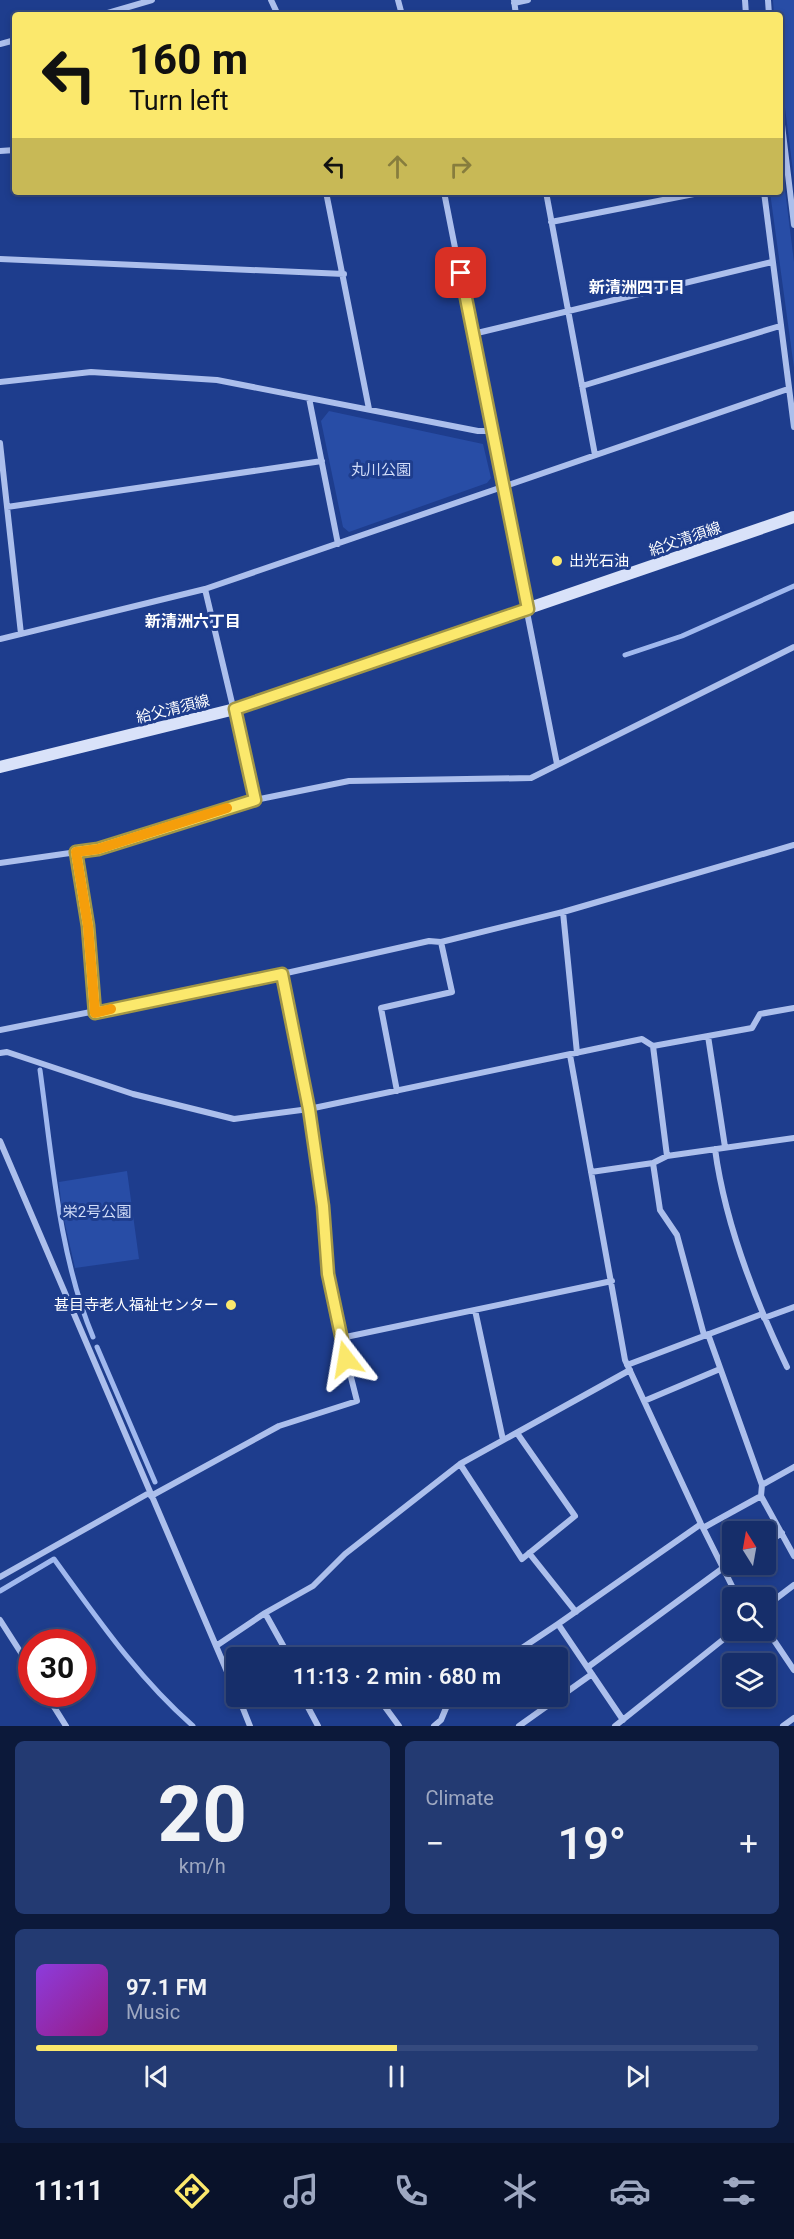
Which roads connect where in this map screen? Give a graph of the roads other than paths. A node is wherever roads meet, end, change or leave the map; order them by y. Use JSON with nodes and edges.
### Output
{"nodes":[{"id":1,"x":152,"y":0,"type":"edge"},
{"id":2,"x":528,"y":0,"type":"edge"},
{"id":3,"x":514,"y":1,"type":"edge"},
{"id":4,"x":111,"y":12,"type":"edge"},
{"id":5,"x":783,"y":133,"type":"edge"},
{"id":6,"x":327,"y":195,"type":"edge"},
{"id":7,"x":445,"y":195,"type":"edge"},
{"id":8,"x":546,"y":195,"type":"edge"},
{"id":9,"x":689,"y":195,"type":"edge"},
{"id":10,"x":764,"y":195,"type":"edge"},
{"id":11,"x":551,"y":222,"type":"junction"},
{"id":12,"x":794,"y":225,"type":"edge"},
{"id":13,"x":0,"y":259,"type":"edge"},
{"id":14,"x":772,"y":262,"type":"junction"},
{"id":15,"x":344,"y":274,"type":"junction"},
{"id":16,"x":566,"y":311,"type":"junction"},
{"id":17,"x":780,"y":326,"type":"junction"},
{"id":18,"x":474,"y":333,"type":"junction"},
{"id":19,"x":0,"y":382,"type":"edge"},
{"id":20,"x":582,"y":386,"type":"junction"},
{"id":21,"x":788,"y":389,"type":"junction"},
{"id":22,"x":309,"y":398,"type":"junction"},
{"id":23,"x":369,"y":409,"type":"junction"},
{"id":24,"x":794,"y":427,"type":"edge"},
{"id":25,"x":493,"y":431,"type":"junction"},
{"id":26,"x":0,"y":443,"type":"edge"},
{"id":27,"x":595,"y":454,"type":"junction"},
{"id":28,"x":322,"y":461,"type":"junction"},
{"id":29,"x":504,"y":486,"type":"junction"},
{"id":30,"x":7,"y":507,"type":"junction"},
{"id":31,"x":794,"y":517,"type":"edge"},
{"id":32,"x":339,"y":544,"type":"junction"},
{"id":33,"x":205,"y":589,"type":"junction"},
{"id":34,"x":528,"y":609,"type":"junction"},
{"id":35,"x":21,"y":634,"type":"junction"},
{"id":36,"x":0,"y":639,"type":"edge"},
{"id":37,"x":794,"y":647,"type":"edge"},
{"id":38,"x":235,"y":709,"type":"junction"},
{"id":39,"x":556,"y":764,"type":"junction"},
{"id":40,"x":0,"y":767,"type":"edge"},
{"id":41,"x":255,"y":800,"type":"junction"},
{"id":42,"x":794,"y":845,"type":"edge"},
{"id":43,"x":76,"y":852,"type":"junction"},
{"id":44,"x":0,"y":863,"type":"edge"},
{"id":45,"x":563,"y":912,"type":"junction"},
{"id":46,"x":441,"y":942,"type":"junction"},
{"id":47,"x":282,"y":974,"type":"junction"},
{"id":48,"x":794,"y":1008,"type":"edge"},
{"id":49,"x":95,"y":1013,"type":"junction"},
{"id":50,"x":0,"y":1030,"type":"edge"},
{"id":51,"x":708,"y":1036,"type":"junction"},
{"id":52,"x":654,"y":1046,"type":"junction"},
{"id":53,"x":0,"y":1053,"type":"edge"},
{"id":54,"x":578,"y":1053,"type":"junction"},
{"id":55,"x":570,"y":1055,"type":"junction"},
{"id":56,"x":397,"y":1091,"type":"junction"},
{"id":57,"x":309,"y":1109,"type":"junction"},
{"id":58,"x":794,"y":1138,"type":"edge"},
{"id":59,"x":0,"y":1141,"type":"edge"},
{"id":60,"x":725,"y":1147,"type":"junction"},
{"id":61,"x":715,"y":1149,"type":"junction"},
{"id":62,"x":667,"y":1156,"type":"junction"},
{"id":63,"x":653,"y":1163,"type":"junction"},
{"id":64,"x":591,"y":1172,"type":"junction"},
{"id":65,"x":612,"y":1281,"type":"junction"},
{"id":66,"x":794,"y":1307,"type":"edge"},
{"id":67,"x":475,"y":1310,"type":"junction"},
{"id":68,"x":763,"y":1316,"type":"junction"},
{"id":69,"x":706,"y":1335,"type":"junction"},
{"id":70,"x":341,"y":1338,"type":"junction"},
{"id":71,"x":787,"y":1366,"type":"dead end"},
{"id":72,"x":629,"y":1367,"type":"junction"},
{"id":73,"x":720,"y":1369,"type":"junction"},
{"id":74,"x":644,"y":1401,"type":"junction"},
{"id":75,"x":516,"y":1433,"type":"junction"},
{"id":76,"x":503,"y":1440,"type":"junction"},
{"id":77,"x":460,"y":1464,"type":"junction"},
{"id":78,"x":794,"y":1467,"type":"edge"},
{"id":79,"x":762,"y":1485,"type":"junction"},
{"id":80,"x":150,"y":1494,"type":"junction"},
{"id":81,"x":762,"y":1496,"type":"junction"},
{"id":82,"x":702,"y":1526,"type":"junction"},
{"id":83,"x":782,"y":1533,"type":"junction"},
{"id":84,"x":776,"y":1537,"type":"edge"},
{"id":85,"x":529,"y":1553,"type":"junction"},
{"id":86,"x":794,"y":1556,"type":"edge"},
{"id":87,"x":722,"y":1565,"type":"edge"},
{"id":88,"x":722,"y":1570,"type":"edge"},
{"id":89,"x":0,"y":1577,"type":"edge"},
{"id":90,"x":794,"y":1585,"type":"edge"},
{"id":91,"x":776,"y":1599,"type":"edge"},
{"id":92,"x":576,"y":1612,"type":"junction"},
{"id":93,"x":265,"y":1613,"type":"junction"},
{"id":94,"x":0,"y":1620,"type":"edge"},
{"id":95,"x":558,"y":1624,"type":"junction"},
{"id":96,"x":722,"y":1640,"type":"edge"},
{"id":97,"x":774,"y":1641,"type":"edge"},
{"id":98,"x":216,"y":1646,"type":"junction"},
{"id":99,"x":284,"y":1647,"type":"edge"},
{"id":100,"x":524,"y":1647,"type":"edge"},
{"id":101,"x":18,"y":1648,"type":"edge"},
{"id":102,"x":588,"y":1667,"type":"junction"},
{"id":103,"x":226,"y":1670,"type":"edge"},
{"id":104,"x":794,"y":1670,"type":"edge"},
{"id":105,"x":592,"y":1674,"type":"junction"},
{"id":106,"x":54,"y":1707,"type":"edge"},
{"id":107,"x":242,"y":1707,"type":"edge"},
{"id":108,"x":308,"y":1707,"type":"edge"},
{"id":109,"x":385,"y":1707,"type":"edge"},
{"id":110,"x":446,"y":1707,"type":"edge"},
{"id":111,"x":794,"y":1718,"type":"edge"},
{"id":112,"x":623,"y":1720,"type":"junction"},
{"id":113,"x":66,"y":1726,"type":"edge"},
{"id":114,"x":250,"y":1726,"type":"edge"},
{"id":115,"x":318,"y":1726,"type":"edge"},
{"id":116,"x":399,"y":1726,"type":"edge"},
{"id":117,"x":434,"y":1726,"type":"edge"},
{"id":118,"x":519,"y":1726,"type":"edge"},
{"id":119,"x":617,"y":1726,"type":"edge"},
{"id":120,"x":783,"y":1726,"type":"edge"}],
"edges":[{"from":1,"to":4,"type":"street"},
{"from":2,"to":3,"type":"street"},
{"from":5,"to":12,"type":"street"},
{"from":6,"to":15,"type":"street"},
{"from":7,"to":18,"type":"street"},
{"from":8,"to":11,"type":"street"},
{"from":9,"to":11,"type":"street"},
{"from":10,"to":14,"type":"street"},
{"from":11,"to":16,"type":"street"},
{"from":13,"to":15,"type":"street"},
{"from":14,"to":16,"type":"street"},
{"from":14,"to":17,"type":"street"},
{"from":15,"to":23,"type":"street"},
{"from":16,"to":18,"type":"street"},
{"from":16,"to":20,"type":"street"},
{"from":17,"to":20,"type":"street"},
{"from":17,"to":21,"type":"street"},
{"from":18,"to":25,"type":"street"},
{"from":19,"to":22,"type":"street"},
{"from":20,"to":27,"type":"street"},
{"from":21,"to":24,"type":"street"},
{"from":21,"to":27,"type":"street"},
{"from":22,"to":23,"type":"street"},
{"from":22,"to":28,"type":"street"},
{"from":23,"to":25,"type":"street"},
{"from":25,"to":29,"type":"street"},
{"from":26,"to":30,"type":"street"},
{"from":27,"to":29,"type":"street"},
{"from":28,"to":30,"type":"street"},
{"from":28,"to":32,"type":"street"},
{"from":29,"to":32,"type":"street"},
{"from":29,"to":34,"type":"street"},
{"from":30,"to":35,"type":"street"},
{"from":31,"to":34,"type":"main road","name":"給父清須線"},
{"from":32,"to":33,"type":"street"},
{"from":33,"to":35,"type":"street"},
{"from":33,"to":38,"type":"street"},
{"from":34,"to":38,"type":"main road","name":"給父清須線"},
{"from":34,"to":39,"type":"street"},
{"from":35,"to":36,"type":"street"},
{"from":37,"to":39,"type":"street"},
{"from":38,"to":40,"type":"main road","name":"給父清須線"},
{"from":38,"to":41,"type":"street"},
{"from":39,"to":41,"type":"street"},
{"from":41,"to":43,"type":"street"},
{"from":42,"to":45,"type":"street"},
{"from":43,"to":44,"type":"street"},
{"from":43,"to":49,"type":"street"},
{"from":45,"to":46,"type":"street"},
{"from":45,"to":54,"type":"street"},
{"from":46,"to":47,"type":"street"},
{"from":46,"to":56,"type":"street"},
{"from":47,"to":49,"type":"street"},
{"from":47,"to":57,"type":"street"},
{"from":48,"to":51,"type":"street"},
{"from":49,"to":50,"type":"street"},
{"from":51,"to":52,"type":"street"},
{"from":51,"to":60,"type":"street"},
{"from":52,"to":54,"type":"street"},
{"from":52,"to":62,"type":"street"},
{"from":53,"to":57,"type":"street"},
{"from":54,"to":55,"type":"street"},
{"from":55,"to":56,"type":"street"},
{"from":55,"to":64,"type":"street"},
{"from":56,"to":57,"type":"street"},
{"from":57,"to":70,"type":"street"},
{"from":58,"to":60,"type":"street"},
{"from":59,"to":80,"type":"street"},
{"from":60,"to":61,"type":"street"},
{"from":61,"to":62,"type":"street"},
{"from":61,"to":68,"type":"street"},
{"from":62,"to":63,"type":"street"},
{"from":63,"to":64,"type":"street"},
{"from":63,"to":69,"type":"street"},
{"from":64,"to":65,"type":"street"},
{"from":65,"to":67,"type":"street"},
{"from":65,"to":72,"type":"street"},
{"from":66,"to":68,"type":"street"},
{"from":67,"to":70,"type":"street"},
{"from":67,"to":76,"type":"street"},
{"from":68,"to":69,"type":"street"},
{"from":68,"to":71,"type":"street"},
{"from":69,"to":72,"type":"street"},
{"from":69,"to":73,"type":"street"},
{"from":70,"to":80,"type":"street"},
{"from":72,"to":74,"type":"street"},
{"from":72,"to":75,"type":"street"},
{"from":73,"to":74,"type":"street"},
{"from":73,"to":79,"type":"street"},
{"from":74,"to":82,"type":"street"},
{"from":75,"to":76,"type":"street"},
{"from":75,"to":85,"type":"street"},
{"from":76,"to":77,"type":"street"},
{"from":77,"to":85,"type":"street"},
{"from":77,"to":93,"type":"street"},
{"from":78,"to":79,"type":"street"},
{"from":79,"to":81,"type":"street"},
{"from":80,"to":89,"type":"street"},
{"from":80,"to":98,"type":"street"},
{"from":81,"to":82,"type":"street"},
{"from":81,"to":83,"type":"street"},
{"from":82,"to":87,"type":"street"},
{"from":82,"to":92,"type":"street"},
{"from":83,"to":84,"type":"street"},
{"from":83,"to":86,"type":"street"},
{"from":85,"to":92,"type":"street"},
{"from":88,"to":102,"type":"street"},
{"from":90,"to":91,"type":"street"},
{"from":92,"to":95,"type":"street"},
{"from":93,"to":98,"type":"street"},
{"from":93,"to":99,"type":"street"},
{"from":94,"to":101,"type":"street"},
{"from":95,"to":100,"type":"street"},
{"from":95,"to":102,"type":"street"},
{"from":96,"to":112,"type":"street"},
{"from":97,"to":104,"type":"street"},
{"from":98,"to":103,"type":"street"},
{"from":102,"to":105,"type":"street"},
{"from":105,"to":112,"type":"street"},
{"from":105,"to":118,"type":"street"},
{"from":106,"to":113,"type":"street"},
{"from":107,"to":114,"type":"street"},
{"from":108,"to":115,"type":"street"},
{"from":109,"to":116,"type":"street"},
{"from":110,"to":117,"type":"street"},
{"from":111,"to":120,"type":"street"},
{"from":112,"to":119,"type":"street"}]}
